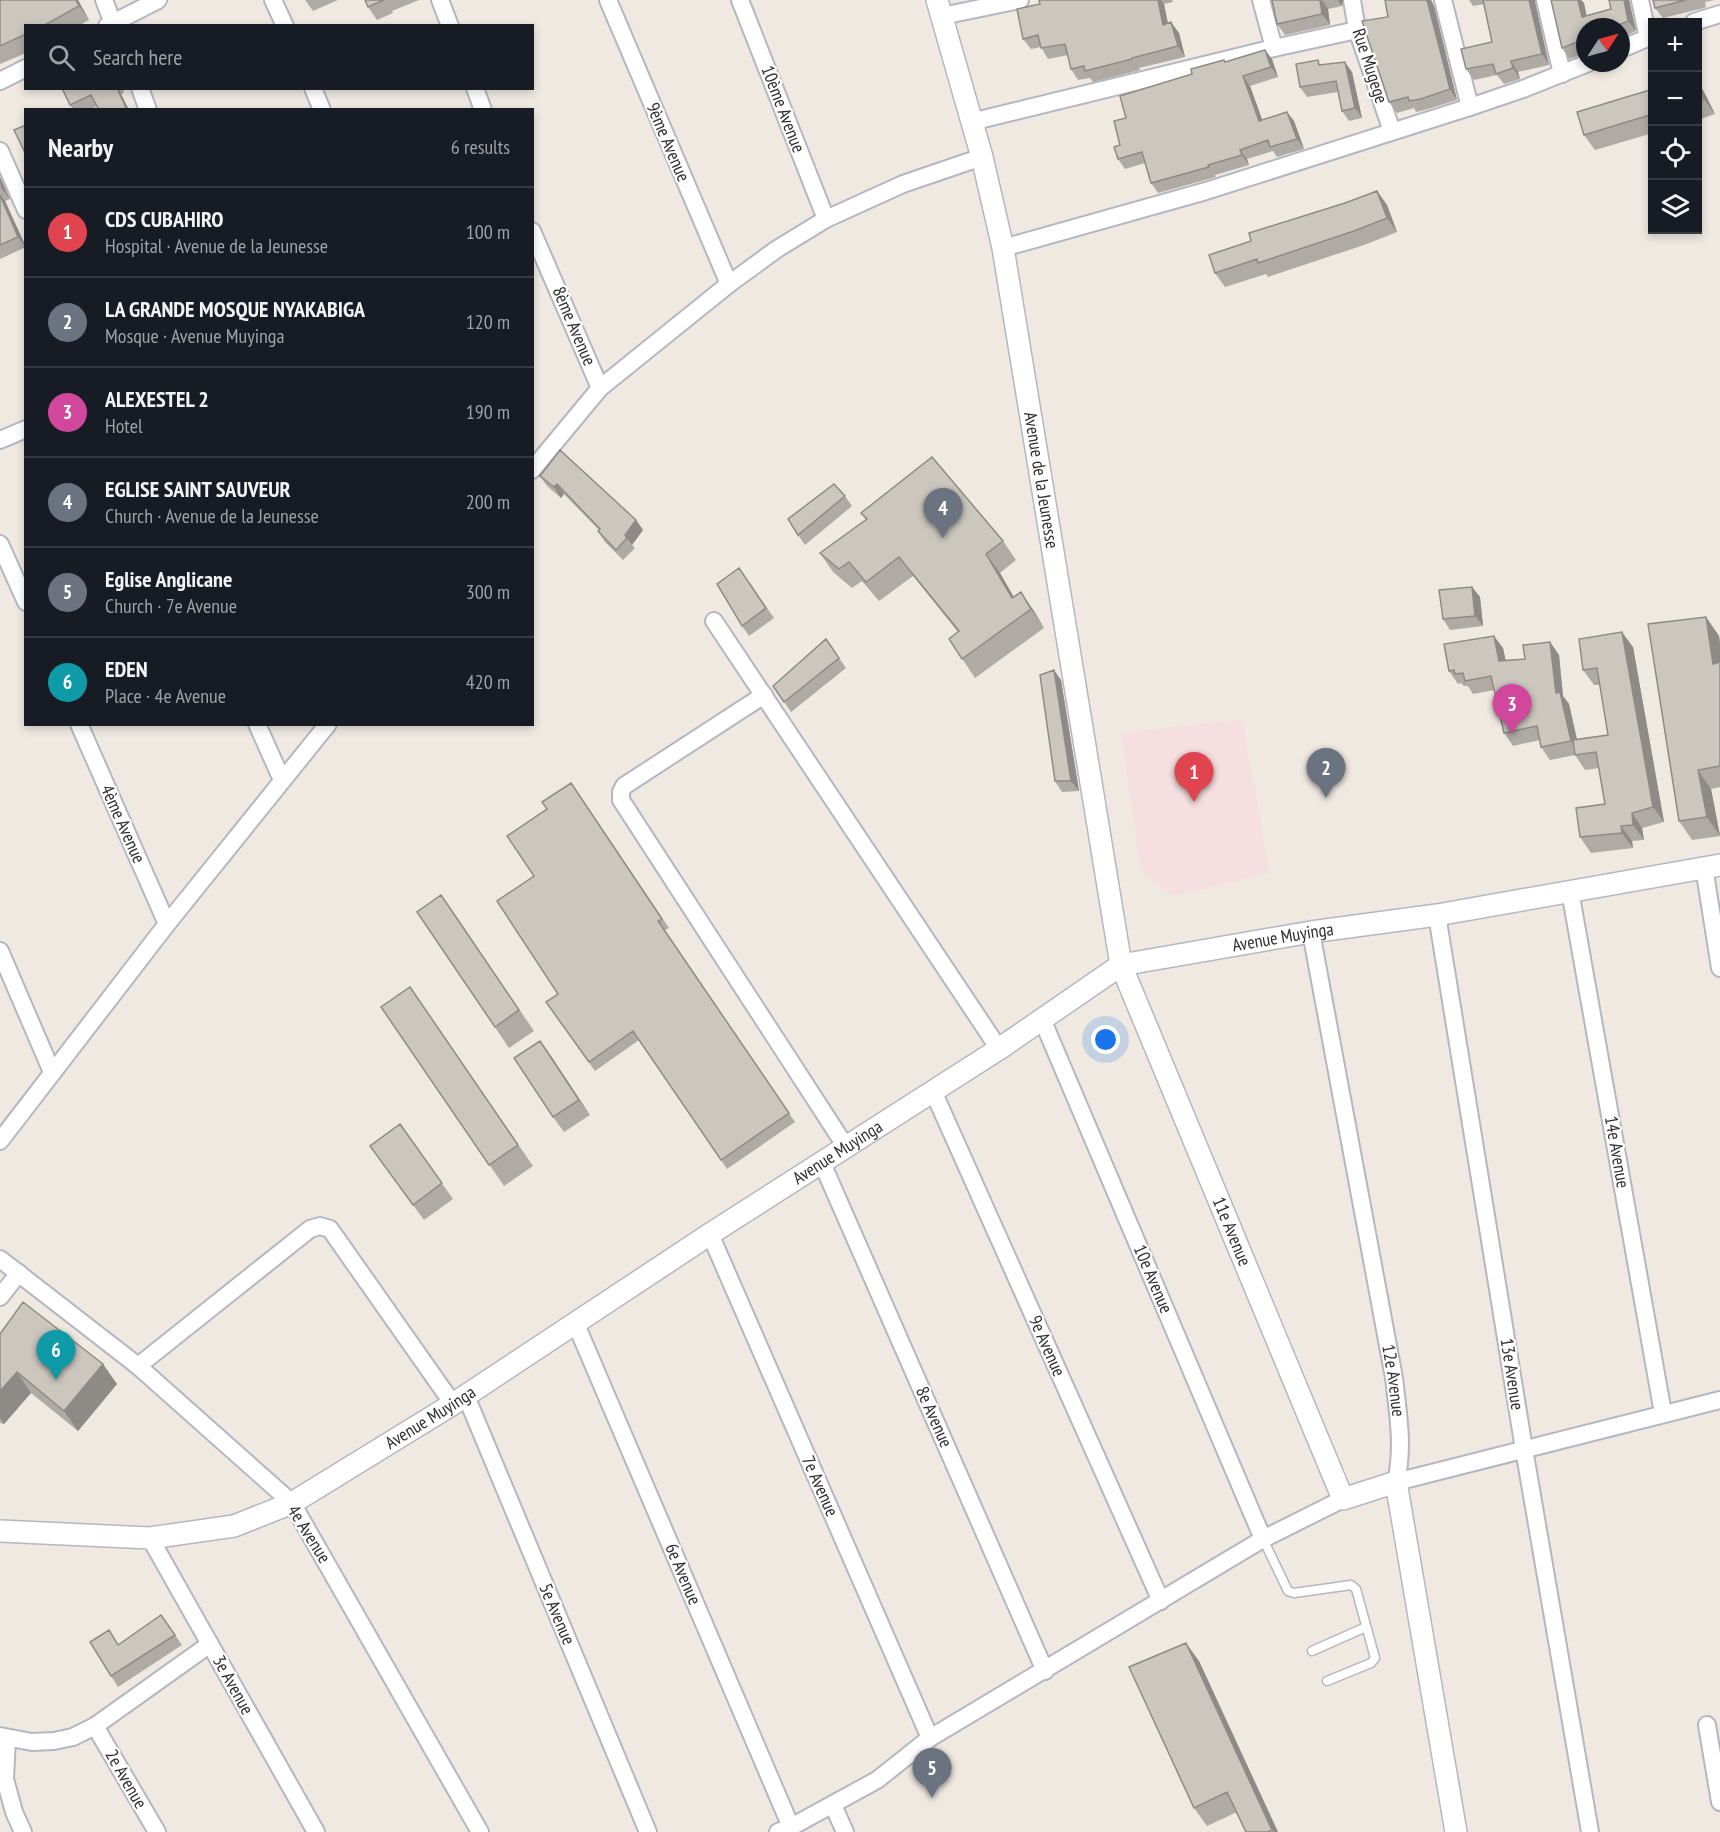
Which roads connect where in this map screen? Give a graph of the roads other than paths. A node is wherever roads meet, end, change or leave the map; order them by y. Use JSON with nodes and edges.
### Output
{"nodes":[{"id":1,"x":104,"y":0,"type":"edge"},
{"id":2,"x":158,"y":0,"type":"edge"},
{"id":3,"x":273,"y":0,"type":"edge"},
{"id":4,"x":440,"y":0,"type":"edge"},
{"id":5,"x":608,"y":0,"type":"edge"},
{"id":6,"x":740,"y":0,"type":"edge"},
{"id":7,"x":1020,"y":0,"type":"edge"},
{"id":8,"x":1261,"y":0,"type":"edge"},
{"id":9,"x":1352,"y":0,"type":"edge"},
{"id":10,"x":1443,"y":0,"type":"edge"},
{"id":11,"x":1545,"y":0,"type":"edge"},
{"id":12,"x":1640,"y":0,"type":"edge"},
{"id":13,"x":940,"y":8,"type":"edge"},
{"id":14,"x":1720,"y":14,"type":"edge"},
{"id":15,"x":1702,"y":20,"type":"edge"},
{"id":16,"x":111,"y":24,"type":"edge"},
{"id":17,"x":284,"y":24,"type":"edge"},
{"id":18,"x":449,"y":24,"type":"edge"},
{"id":19,"x":1357,"y":30,"type":"junction"},
{"id":20,"x":1648,"y":30,"type":"edge"},
{"id":21,"x":1648,"y":38,"type":"edge"},
{"id":22,"x":1630,"y":45,"type":"edge"},
{"id":23,"x":1274,"y":48,"type":"junction"},
{"id":24,"x":1576,"y":68,"type":"edge"},
{"id":25,"x":24,"y":69,"type":"edge"},
{"id":26,"x":1562,"y":74,"type":"junction"},
{"id":27,"x":0,"y":81,"type":"edge"},
{"id":28,"x":141,"y":90,"type":"edge"},
{"id":29,"x":314,"y":90,"type":"edge"},
{"id":30,"x":476,"y":90,"type":"edge"},
{"id":31,"x":1470,"y":107,"type":"junction"},
{"id":32,"x":147,"y":108,"type":"edge"},
{"id":33,"x":321,"y":108,"type":"edge"},
{"id":34,"x":482,"y":108,"type":"edge"},
{"id":35,"x":971,"y":122,"type":"junction"},
{"id":36,"x":1392,"y":132,"type":"junction"},
{"id":37,"x":0,"y":151,"type":"edge"},
{"id":38,"x":982,"y":157,"type":"junction"},
{"id":39,"x":24,"y":205,"type":"edge"},
{"id":40,"x":826,"y":219,"type":"junction"},
{"id":41,"x":534,"y":236,"type":"edge"},
{"id":42,"x":1003,"y":248,"type":"junction"},
{"id":43,"x":729,"y":284,"type":"junction"},
{"id":44,"x":600,"y":388,"type":"junction"},
{"id":45,"x":24,"y":430,"type":"edge"},
{"id":46,"x":0,"y":440,"type":"edge"},
{"id":47,"x":534,"y":468,"type":"edge"},
{"id":48,"x":0,"y":544,"type":"edge"},
{"id":49,"x":24,"y":598,"type":"edge"},
{"id":50,"x":714,"y":621,"type":"dead end"},
{"id":51,"x":764,"y":695,"type":"junction"},
{"id":52,"x":81,"y":726,"type":"edge"},
{"id":53,"x":257,"y":726,"type":"edge"},
{"id":54,"x":326,"y":726,"type":"edge"},
{"id":55,"x":282,"y":780,"type":"junction"},
{"id":56,"x":1712,"y":866,"type":"edge"},
{"id":57,"x":1570,"y":891,"type":"junction"},
{"id":58,"x":1437,"y":915,"type":"junction"},
{"id":59,"x":167,"y":924,"type":"junction"},
{"id":60,"x":1311,"y":932,"type":"junction"},
{"id":61,"x":0,"y":951,"type":"edge"},
{"id":62,"x":1121,"y":965,"type":"junction"},
{"id":63,"x":1720,"y":968,"type":"edge"},
{"id":64,"x":1042,"y":1019,"type":"junction"},
{"id":65,"x":999,"y":1049,"type":"junction"},
{"id":66,"x":52,"y":1072,"type":"junction"},
{"id":67,"x":933,"y":1091,"type":"junction"},
{"id":68,"x":0,"y":1141,"type":"edge"},
{"id":69,"x":846,"y":1147,"type":"junction"},
{"id":70,"x":822,"y":1163,"type":"junction"},
{"id":71,"x":710,"y":1234,"type":"junction"},
{"id":72,"x":0,"y":1259,"type":"edge"},
{"id":73,"x":19,"y":1273,"type":"junction"},
{"id":74,"x":0,"y":1297,"type":"edge"},
{"id":75,"x":576,"y":1322,"type":"junction"},
{"id":76,"x":138,"y":1366,"type":"junction"},
{"id":77,"x":460,"y":1400,"type":"junction"},
{"id":78,"x":1720,"y":1400,"type":"edge"},
{"id":79,"x":1663,"y":1413,"type":"junction"},
{"id":80,"x":1524,"y":1449,"type":"junction"},
{"id":81,"x":1396,"y":1482,"type":"junction"},
{"id":82,"x":1343,"y":1499,"type":"junction"},
{"id":83,"x":292,"y":1503,"type":"junction"},
{"id":84,"x":0,"y":1531,"type":"edge"},
{"id":85,"x":150,"y":1538,"type":"junction"},
{"id":86,"x":1263,"y":1539,"type":"junction"},
{"id":87,"x":1161,"y":1601,"type":"junction"},
{"id":88,"x":1366,"y":1627,"type":"junction"},
{"id":89,"x":210,"y":1644,"type":"junction"},
{"id":90,"x":1312,"y":1651,"type":"dead end"},
{"id":91,"x":1045,"y":1671,"type":"junction"},
{"id":92,"x":1327,"y":1681,"type":"dead end"},
{"id":93,"x":1707,"y":1725,"type":"dead end"},
{"id":94,"x":95,"y":1726,"type":"junction"},
{"id":95,"x":3,"y":1737,"type":"edge"},
{"id":96,"x":930,"y":1738,"type":"junction"},
{"id":97,"x":1720,"y":1802,"type":"edge"},
{"id":98,"x":833,"y":1805,"type":"junction"},
{"id":99,"x":785,"y":1829,"type":"edge"},
{"id":100,"x":22,"y":1832,"type":"edge"},
{"id":101,"x":156,"y":1832,"type":"edge"},
{"id":102,"x":316,"y":1832,"type":"edge"},
{"id":103,"x":480,"y":1832,"type":"edge"},
{"id":104,"x":648,"y":1832,"type":"edge"},
{"id":105,"x":845,"y":1832,"type":"edge"},
{"id":106,"x":1456,"y":1832,"type":"edge"},
{"id":107,"x":1590,"y":1832,"type":"edge"}],
"edges":[{"from":1,"to":16,"type":"street"},
{"from":2,"to":16,"type":"street"},
{"from":3,"to":17,"type":"street"},
{"from":4,"to":18,"type":"street"},
{"from":5,"to":43,"type":"street","name":"9ème Avenue"},
{"from":6,"to":40,"type":"street","name":"10ème Avenue"},
{"from":7,"to":13,"type":"street"},
{"from":8,"to":23,"type":"street"},
{"from":9,"to":19,"type":"street","name":"Rue Mugege"},
{"from":10,"to":31,"type":"street"},
{"from":11,"to":26,"type":"street"},
{"from":12,"to":20,"type":"street"},
{"from":13,"to":35,"type":"street","name":"Avenue de la Jeunesse"},
{"from":14,"to":15,"type":"street"},
{"from":19,"to":23,"type":"street"},
{"from":19,"to":36,"type":"street","name":"Rue Mugege"},
{"from":21,"to":22,"type":"street"},
{"from":23,"to":35,"type":"street"},
{"from":24,"to":26,"type":"street"},
{"from":25,"to":27,"type":"street"},
{"from":26,"to":31,"type":"street"},
{"from":28,"to":32,"type":"street"},
{"from":29,"to":33,"type":"street"},
{"from":30,"to":34,"type":"street"},
{"from":31,"to":36,"type":"street"},
{"from":35,"to":38,"type":"street","name":"Avenue de la Jeunesse"},
{"from":36,"to":42,"type":"street"},
{"from":37,"to":39,"type":"street"},
{"from":38,"to":40,"type":"street"},
{"from":38,"to":42,"type":"street","name":"Avenue de la Jeunesse"},
{"from":40,"to":43,"type":"street"},
{"from":41,"to":44,"type":"street","name":"8ème Avenue"},
{"from":42,"to":62,"type":"street","name":"Avenue de la Jeunesse"},
{"from":43,"to":44,"type":"street"},
{"from":44,"to":47,"type":"street"},
{"from":45,"to":46,"type":"street"},
{"from":48,"to":49,"type":"street"},
{"from":50,"to":51,"type":"street"},
{"from":51,"to":65,"type":"street"},
{"from":51,"to":69,"type":"street"},
{"from":52,"to":59,"type":"street","name":"4ème Avenue"},
{"from":53,"to":55,"type":"street"},
{"from":54,"to":55,"type":"street"},
{"from":55,"to":59,"type":"street"},
{"from":56,"to":57,"type":"street","name":"Avenue Muyinga"},
{"from":56,"to":63,"type":"street"},
{"from":57,"to":58,"type":"street","name":"Avenue Muyinga"},
{"from":57,"to":79,"type":"street","name":"14e Avenue"},
{"from":58,"to":60,"type":"street","name":"Avenue Muyinga"},
{"from":58,"to":80,"type":"street","name":"13e Avenue"},
{"from":59,"to":66,"type":"street"},
{"from":60,"to":62,"type":"street","name":"Avenue Muyinga"},
{"from":60,"to":81,"type":"street","name":"12e Avenue"},
{"from":61,"to":66,"type":"street"},
{"from":62,"to":64,"type":"street","name":"Avenue Muyinga"},
{"from":62,"to":82,"type":"street","name":"11e Avenue"},
{"from":64,"to":65,"type":"street","name":"Avenue Muyinga"},
{"from":64,"to":86,"type":"street","name":"10e Avenue"},
{"from":65,"to":67,"type":"street","name":"Avenue Muyinga"},
{"from":66,"to":68,"type":"street"},
{"from":67,"to":69,"type":"street","name":"Avenue Muyinga"},
{"from":67,"to":87,"type":"street","name":"9e Avenue"},
{"from":69,"to":70,"type":"street","name":"Avenue Muyinga"},
{"from":70,"to":71,"type":"street","name":"Avenue Muyinga"},
{"from":70,"to":91,"type":"street","name":"8e Avenue"},
{"from":71,"to":75,"type":"street","name":"Avenue Muyinga"},
{"from":71,"to":96,"type":"street","name":"7e Avenue"},
{"from":72,"to":73,"type":"street","name":"4e Avenue"},
{"from":73,"to":74,"type":"street"},
{"from":73,"to":76,"type":"street","name":"4e Avenue"},
{"from":75,"to":77,"type":"street","name":"Avenue Muyinga"},
{"from":75,"to":99,"type":"street","name":"6e Avenue"},
{"from":76,"to":77,"type":"street","name":"5e Avenue"},
{"from":76,"to":83,"type":"street","name":"4e Avenue"},
{"from":77,"to":83,"type":"street","name":"Avenue Muyinga"},
{"from":77,"to":104,"type":"street","name":"5e Avenue"},
{"from":78,"to":79,"type":"street"},
{"from":79,"to":80,"type":"street"},
{"from":80,"to":81,"type":"street"},
{"from":80,"to":107,"type":"street","name":"13e Avenue"},
{"from":81,"to":82,"type":"street"},
{"from":81,"to":106,"type":"street","name":"12e Avenue"},
{"from":82,"to":86,"type":"street"},
{"from":83,"to":85,"type":"street","name":"Avenue Muyinga"},
{"from":83,"to":103,"type":"street","name":"4e Avenue"},
{"from":84,"to":85,"type":"street","name":"Avenue Muyinga"},
{"from":85,"to":89,"type":"street","name":"3e Avenue"},
{"from":86,"to":87,"type":"street"},
{"from":86,"to":88,"type":"lane"},
{"from":87,"to":91,"type":"street"},
{"from":88,"to":90,"type":"lane"},
{"from":88,"to":92,"type":"lane"},
{"from":89,"to":94,"type":"street"},
{"from":89,"to":102,"type":"street","name":"3e Avenue"},
{"from":91,"to":96,"type":"street"},
{"from":93,"to":97,"type":"street"},
{"from":94,"to":95,"type":"street"},
{"from":94,"to":101,"type":"street","name":"2e Avenue"},
{"from":95,"to":100,"type":"street"},
{"from":96,"to":98,"type":"street"},
{"from":98,"to":99,"type":"street"},
{"from":98,"to":105,"type":"street"}]}
